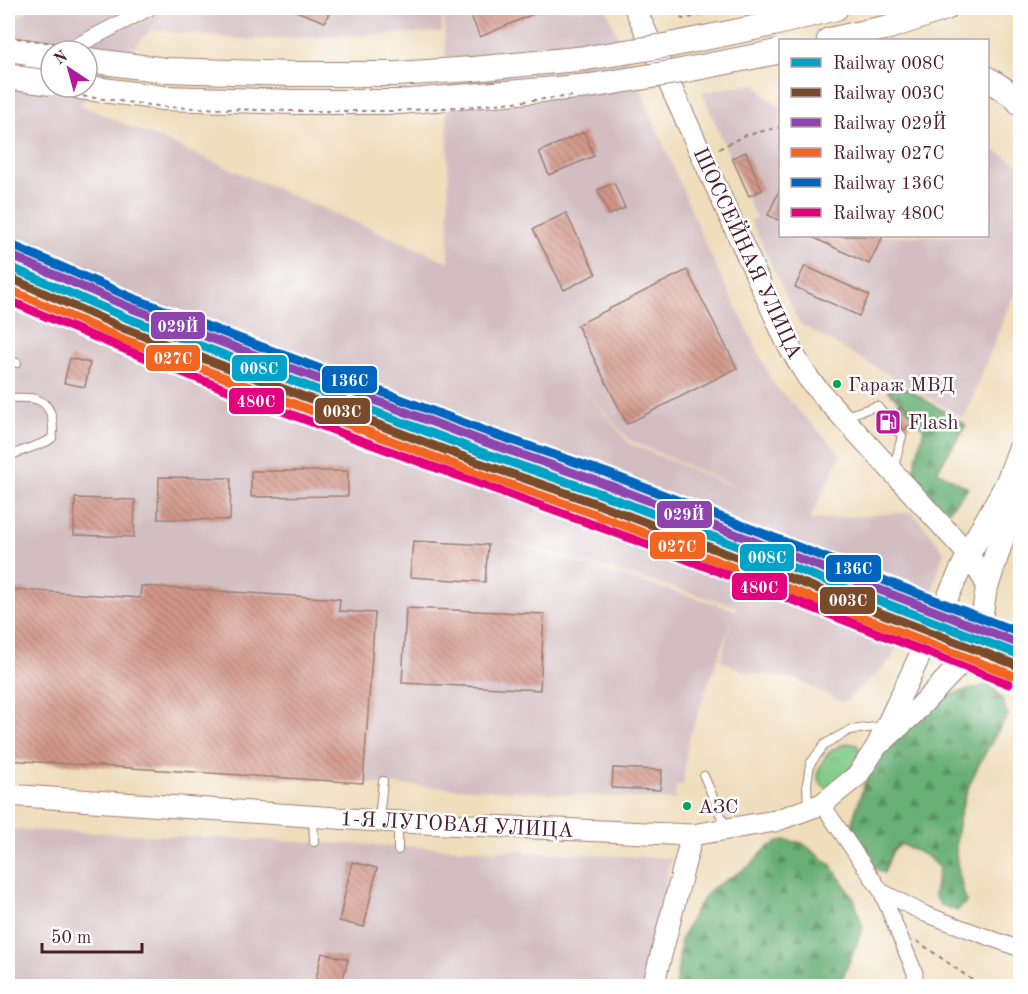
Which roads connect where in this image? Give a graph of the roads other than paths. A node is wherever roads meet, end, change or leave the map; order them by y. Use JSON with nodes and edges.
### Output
{"nodes":[{"id":1,"x":149,"y":8,"type":"edge"},
{"id":2,"x":794,"y":8,"type":"edge"},
{"id":3,"x":836,"y":8,"type":"edge"},
{"id":4,"x":946,"y":8,"type":"edge"},
{"id":5,"x":640,"y":14,"type":"edge"},
{"id":6,"x":773,"y":24,"type":"junction"},
{"id":7,"x":834,"y":39,"type":"edge"},
{"id":8,"x":99,"y":40,"type":"edge"},
{"id":9,"x":8,"y":49,"type":"edge"},
{"id":10,"x":779,"y":52,"type":"edge"},
{"id":11,"x":39,"y":55,"type":"edge"},
{"id":12,"x":99,"y":57,"type":"edge"},
{"id":13,"x":39,"y":64,"type":"edge"},
{"id":14,"x":8,"y":77,"type":"edge"},
{"id":15,"x":989,"y":80,"type":"edge"},
{"id":16,"x":8,"y":82,"type":"edge"},
{"id":17,"x":39,"y":83,"type":"edge"},
{"id":18,"x":99,"y":91,"type":"edge"},
{"id":19,"x":1020,"y":103,"type":"edge"},
{"id":20,"x":8,"y":360,"type":"edge"},
{"id":21,"x":17,"y":363,"type":"dead end"},
{"id":22,"x":8,"y":398,"type":"edge"},
{"id":23,"x":843,"y":417,"type":"junction"},
{"id":24,"x":1020,"y":450,"type":"edge"},
{"id":25,"x":8,"y":456,"type":"edge"},
{"id":26,"x":892,"y":472,"type":"junction"},
{"id":27,"x":1020,"y":482,"type":"edge"},
{"id":28,"x":1000,"y":544,"type":"junction"},
{"id":29,"x":968,"y":555,"type":"junction"},
{"id":30,"x":987,"y":584,"type":"junction"},
{"id":31,"x":886,"y":726,"type":"junction"},
{"id":32,"x":877,"y":746,"type":"junction"},
{"id":33,"x":704,"y":776,"type":"dead end"},
{"id":34,"x":382,"y":781,"type":"dead end"},
{"id":35,"x":8,"y":795,"type":"edge"},
{"id":36,"x":815,"y":807,"type":"junction"},
{"id":37,"x":313,"y":817,"type":"junction"},
{"id":38,"x":389,"y":821,"type":"junction"},
{"id":39,"x":726,"y":829,"type":"junction"},
{"id":40,"x":692,"y":835,"type":"junction"},
{"id":41,"x":314,"y":842,"type":"dead end"},
{"id":42,"x":398,"y":850,"type":"dead end"},
{"id":43,"x":881,"y":891,"type":"junction"},
{"id":44,"x":1020,"y":949,"type":"edge"},
{"id":45,"x":653,"y":987,"type":"edge"},
{"id":46,"x":915,"y":987,"type":"edge"}],
"edges":[{"from":1,"to":8,"type":"street"},
{"from":2,"to":6,"type":"main road"},
{"from":3,"to":6,"type":"main road"},
{"from":4,"to":7,"type":"main road"},
{"from":5,"to":23,"type":"main road","name":"ШОССЕЙНАЯ УЛИЦА"},
{"from":6,"to":12,"type":"main road","bridge":true},
{"from":9,"to":11,"type":"main road"},
{"from":10,"to":18,"type":"main road","bridge":true},
{"from":13,"to":16,"type":"street"},
{"from":14,"to":17,"type":"main road","bridge":true},
{"from":15,"to":19,"type":"main road"},
{"from":20,"to":21,"type":"lane"},
{"from":22,"to":25,"type":"lane"},
{"from":23,"to":26,"type":"main road","name":"ШОССЕЙНАЯ УЛИЦА"},
{"from":23,"to":26,"type":"lane"},
{"from":24,"to":29,"type":"main road"},
{"from":26,"to":29,"type":"main road","name":"ШОССЕЙНАЯ УЛИЦА"},
{"from":27,"to":28,"type":"main road"},
{"from":28,"to":29,"type":"main road"},
{"from":28,"to":30,"type":"main road"},
{"from":29,"to":30,"type":"main road","name":"ШОССЕЙНАЯ УЛИЦА"},
{"from":29,"to":31,"type":"main road"},
{"from":30,"to":32,"type":"main road"},
{"from":31,"to":32,"type":"main road"},
{"from":31,"to":36,"type":"lane"},
{"from":32,"to":36,"type":"main road","name":"1-Я ЛУГОВАЯ УЛИЦА"},
{"from":33,"to":39,"type":"lane"},
{"from":34,"to":38,"type":"lane"},
{"from":35,"to":37,"type":"main road","name":"1-Я ЛУГОВАЯ УЛИЦА"},
{"from":36,"to":39,"type":"main road","name":"1-Я ЛУГОВАЯ УЛИЦА"},
{"from":36,"to":43,"type":"street"},
{"from":37,"to":38,"type":"main road","name":"1-Я ЛУГОВАЯ УЛИЦА"},
{"from":37,"to":41,"type":"lane"},
{"from":38,"to":40,"type":"main road","name":"1-Я ЛУГОВАЯ УЛИЦА"},
{"from":38,"to":42,"type":"lane"},
{"from":39,"to":40,"type":"main road","name":"1-Я ЛУГОВАЯ УЛИЦА"},
{"from":40,"to":45,"type":"main road"},
{"from":43,"to":44,"type":"street"},
{"from":43,"to":46,"type":"street"}]}
